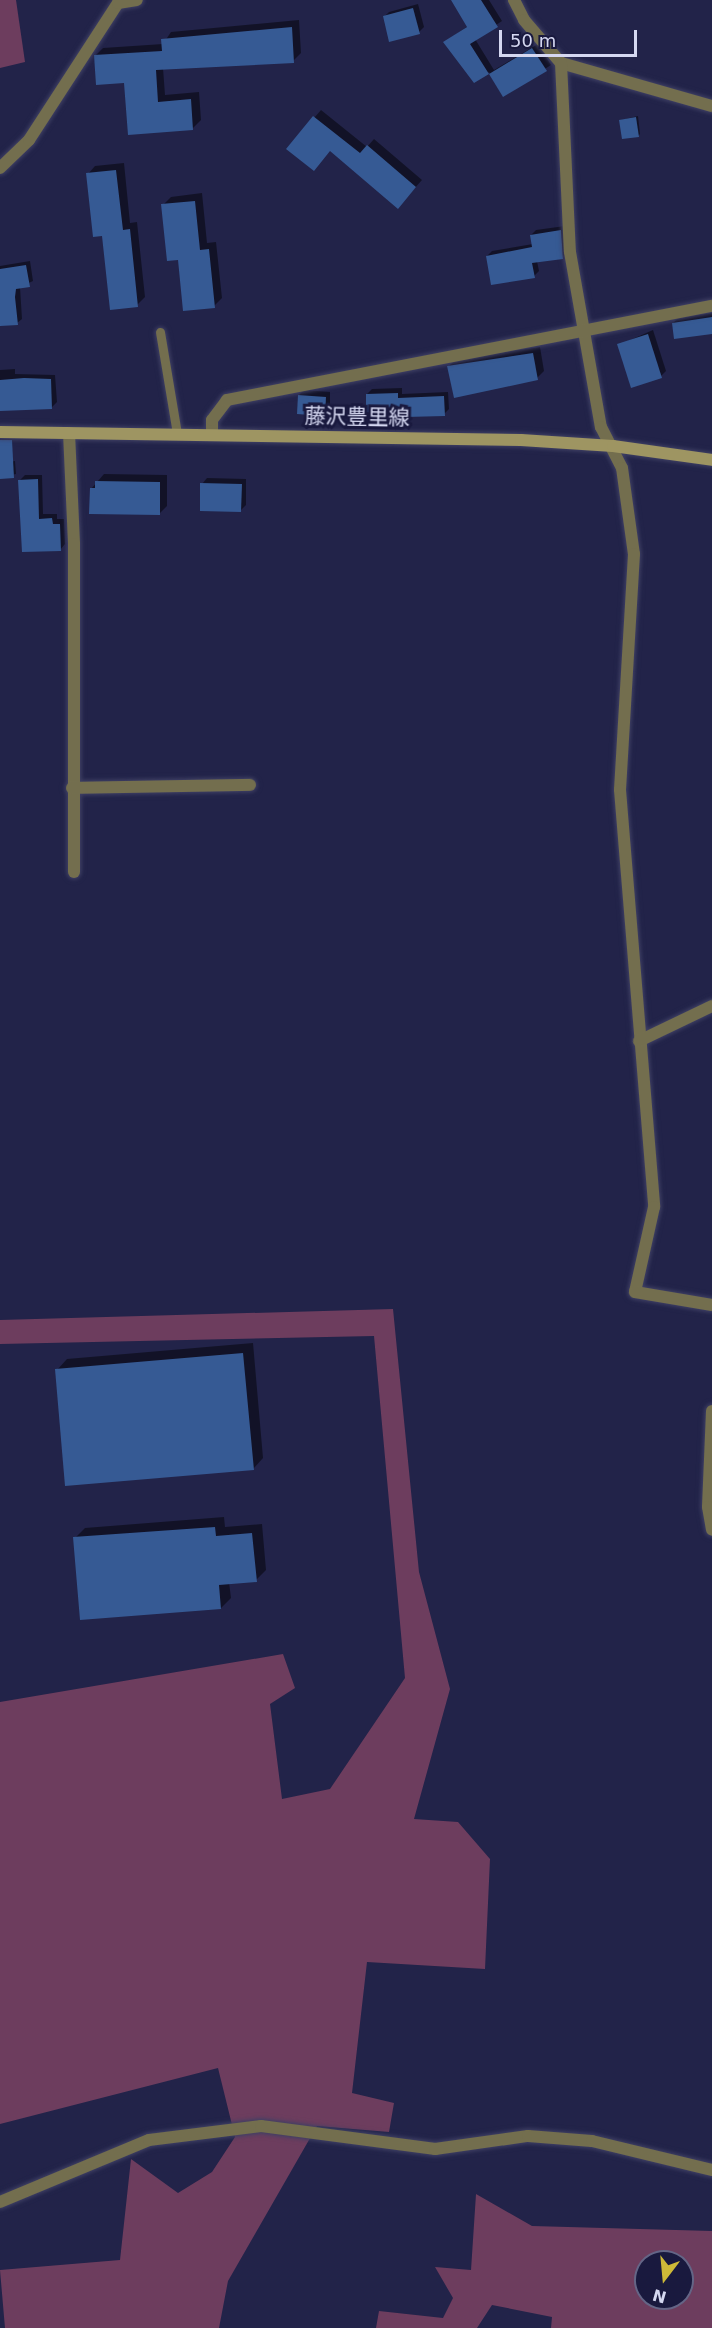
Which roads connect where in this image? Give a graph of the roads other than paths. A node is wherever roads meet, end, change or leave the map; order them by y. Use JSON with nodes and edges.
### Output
{"nodes":[{"id":1,"x":137,"y":0,"type":"edge"},
{"id":2,"x":514,"y":0,"type":"edge"},
{"id":3,"x":561,"y":63,"type":"junction"},
{"id":4,"x":712,"y":106,"type":"edge"},
{"id":5,"x":0,"y":168,"type":"edge"},
{"id":6,"x":712,"y":306,"type":"edge"},
{"id":7,"x":583,"y":330,"type":"junction"},
{"id":8,"x":160,"y":332,"type":"dead end"},
{"id":9,"x":0,"y":432,"type":"edge"},
{"id":10,"x":69,"y":432,"type":"junction"},
{"id":11,"x":177,"y":434,"type":"junction"},
{"id":12,"x":212,"y":435,"type":"junction"},
{"id":13,"x":613,"y":446,"type":"junction"},
{"id":14,"x":712,"y":460,"type":"edge"},
{"id":15,"x":250,"y":785,"type":"dead end"},
{"id":16,"x":72,"y":788,"type":"junction"},
{"id":17,"x":74,"y":872,"type":"dead end"},
{"id":18,"x":712,"y":1006,"type":"edge"},
{"id":19,"x":639,"y":1041,"type":"junction"},
{"id":20,"x":712,"y":1305,"type":"edge"},
{"id":21,"x":712,"y":1411,"type":"edge"},
{"id":22,"x":712,"y":1530,"type":"edge"},
{"id":23,"x":712,"y":2170,"type":"edge"},
{"id":24,"x":0,"y":2202,"type":"edge"}],
"edges":[{"from":1,"to":5,"type":"street"},
{"from":2,"to":3,"type":"street"},
{"from":3,"to":4,"type":"street"},
{"from":3,"to":7,"type":"street"},
{"from":6,"to":7,"type":"street"},
{"from":7,"to":12,"type":"street"},
{"from":7,"to":13,"type":"street"},
{"from":8,"to":11,"type":"lane"},
{"from":9,"to":10,"type":"main road","name":"藤沢豊里線"},
{"from":10,"to":11,"type":"main road","name":"藤沢豊里線"},
{"from":10,"to":16,"type":"street"},
{"from":11,"to":12,"type":"main road","name":"藤沢豊里線"},
{"from":12,"to":13,"type":"main road","name":"藤沢豊里線"},
{"from":13,"to":14,"type":"main road","name":"藤沢豊里線"},
{"from":13,"to":19,"type":"street"},
{"from":15,"to":16,"type":"street"},
{"from":16,"to":17,"type":"street"},
{"from":18,"to":19,"type":"street"},
{"from":19,"to":20,"type":"street"},
{"from":21,"to":22,"type":"street"},
{"from":23,"to":24,"type":"street"}]}
